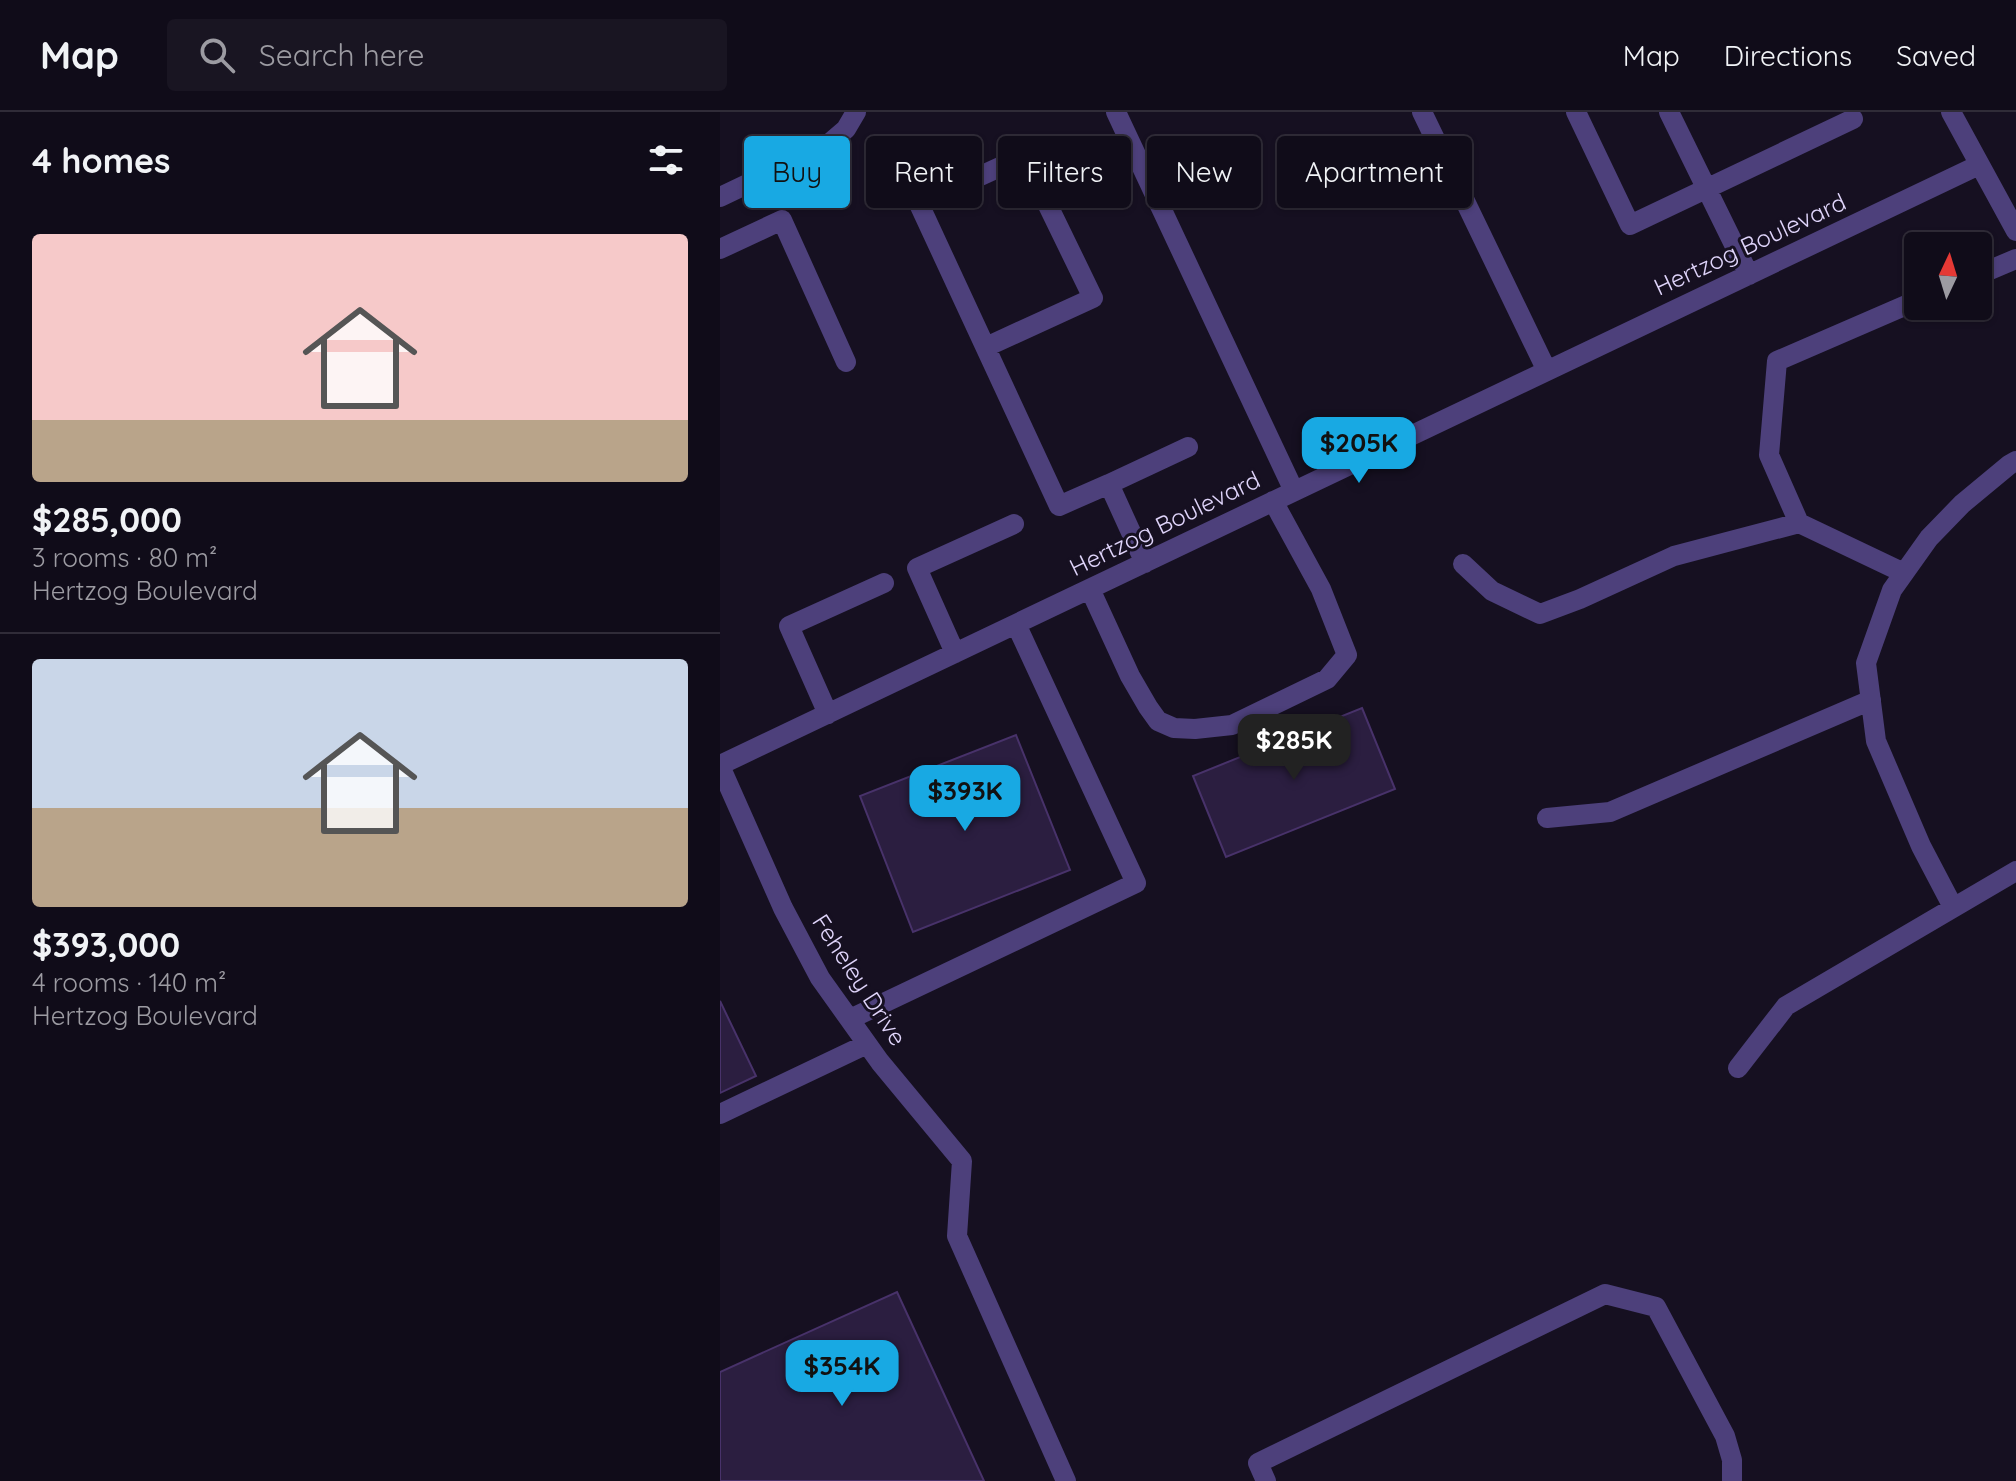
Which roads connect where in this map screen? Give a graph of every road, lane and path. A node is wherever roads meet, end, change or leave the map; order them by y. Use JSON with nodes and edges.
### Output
{"nodes":[{"id":1,"x":856,"y":112,"type":"edge"},
{"id":2,"x":1116,"y":112,"type":"edge"},
{"id":3,"x":1422,"y":112,"type":"edge"},
{"id":4,"x":1576,"y":112,"type":"edge"},
{"id":5,"x":1669,"y":112,"type":"edge"},
{"id":6,"x":1951,"y":112,"type":"edge"},
{"id":7,"x":1853,"y":119,"type":"dead end"},
{"id":8,"x":1979,"y":165,"type":"junction"},
{"id":9,"x":1707,"y":189,"type":"junction"},
{"id":10,"x":720,"y":197,"type":"edge"},
{"id":11,"x":2016,"y":231,"type":"edge"},
{"id":12,"x":720,"y":249,"type":"edge"},
{"id":13,"x":2016,"y":259,"type":"edge"},
{"id":14,"x":1992,"y":269,"type":"edge"},
{"id":15,"x":1749,"y":275,"type":"junction"},
{"id":16,"x":1904,"y":306,"type":"edge"},
{"id":17,"x":986,"y":347,"type":"junction"},
{"id":18,"x":846,"y":362,"type":"dead end"},
{"id":19,"x":1547,"y":371,"type":"junction"},
{"id":20,"x":1188,"y":447,"type":"dead end"},
{"id":21,"x":2016,"y":461,"type":"edge"},
{"id":22,"x":1109,"y":484,"type":"junction"},
{"id":23,"x":1294,"y":491,"type":"junction"},
{"id":24,"x":1273,"y":501,"type":"junction"},
{"id":25,"x":1799,"y":523,"type":"junction"},
{"id":26,"x":1014,"y":524,"type":"dead end"},
{"id":27,"x":1145,"y":563,"type":"junction"},
{"id":28,"x":1463,"y":564,"type":"dead end"},
{"id":29,"x":1904,"y":573,"type":"junction"},
{"id":30,"x":884,"y":583,"type":"dead end"},
{"id":31,"x":1090,"y":589,"type":"junction"},
{"id":32,"x":1016,"y":624,"type":"junction"},
{"id":33,"x":955,"y":653,"type":"junction"},
{"id":34,"x":1871,"y":700,"type":"junction"},
{"id":35,"x":828,"y":714,"type":"junction"},
{"id":36,"x":720,"y":766,"type":"edge"},
{"id":37,"x":1547,"y":818,"type":"dead end"},
{"id":38,"x":2016,"y":871,"type":"edge"},
{"id":39,"x":1953,"y":907,"type":"junction"},
{"id":40,"x":850,"y":1019,"type":"junction"},
{"id":41,"x":867,"y":1044,"type":"junction"},
{"id":42,"x":1738,"y":1068,"type":"dead end"},
{"id":43,"x":720,"y":1114,"type":"edge"},
{"id":44,"x":1066,"y":1481,"type":"edge"},
{"id":45,"x":1266,"y":1481,"type":"edge"},
{"id":46,"x":1732,"y":1481,"type":"edge"}],
"edges":[{"from":1,"to":10,"type":"street"},
{"from":2,"to":23,"type":"street"},
{"from":3,"to":19,"type":"street"},
{"from":4,"to":9,"type":"street"},
{"from":5,"to":9,"type":"street"},
{"from":6,"to":8,"type":"street"},
{"from":7,"to":9,"type":"street"},
{"from":8,"to":11,"type":"street"},
{"from":8,"to":15,"type":"street","name":"Hertzog Boulevard"},
{"from":9,"to":15,"type":"street"},
{"from":12,"to":18,"type":"street"},
{"from":13,"to":14,"type":"street"},
{"from":15,"to":19,"type":"street","name":"Hertzog Boulevard"},
{"from":16,"to":25,"type":"street"},
{"from":17,"to":17,"type":"street"},
{"from":17,"to":22,"type":"street"},
{"from":19,"to":23,"type":"street","name":"Hertzog Boulevard"},
{"from":20,"to":22,"type":"street"},
{"from":21,"to":29,"type":"street"},
{"from":22,"to":27,"type":"street"},
{"from":23,"to":24,"type":"street","name":"Hertzog Boulevard"},
{"from":24,"to":27,"type":"street","name":"Hertzog Boulevard"},
{"from":24,"to":31,"type":"street"},
{"from":25,"to":28,"type":"street"},
{"from":25,"to":29,"type":"street"},
{"from":26,"to":33,"type":"street"},
{"from":27,"to":31,"type":"street","name":"Hertzog Boulevard"},
{"from":29,"to":34,"type":"street"},
{"from":30,"to":35,"type":"street"},
{"from":31,"to":32,"type":"street","name":"Hertzog Boulevard"},
{"from":32,"to":33,"type":"street","name":"Hertzog Boulevard"},
{"from":32,"to":40,"type":"street"},
{"from":33,"to":35,"type":"street","name":"Hertzog Boulevard"},
{"from":34,"to":37,"type":"street"},
{"from":34,"to":39,"type":"street"},
{"from":35,"to":36,"type":"street","name":"Hertzog Boulevard"},
{"from":36,"to":40,"type":"street","name":"Feheley Drive"},
{"from":38,"to":39,"type":"street"},
{"from":39,"to":42,"type":"street"},
{"from":40,"to":41,"type":"street","name":"Feheley Drive"},
{"from":41,"to":43,"type":"street"},
{"from":41,"to":44,"type":"street","name":"Feheley Drive"},
{"from":45,"to":46,"type":"street"}]}
